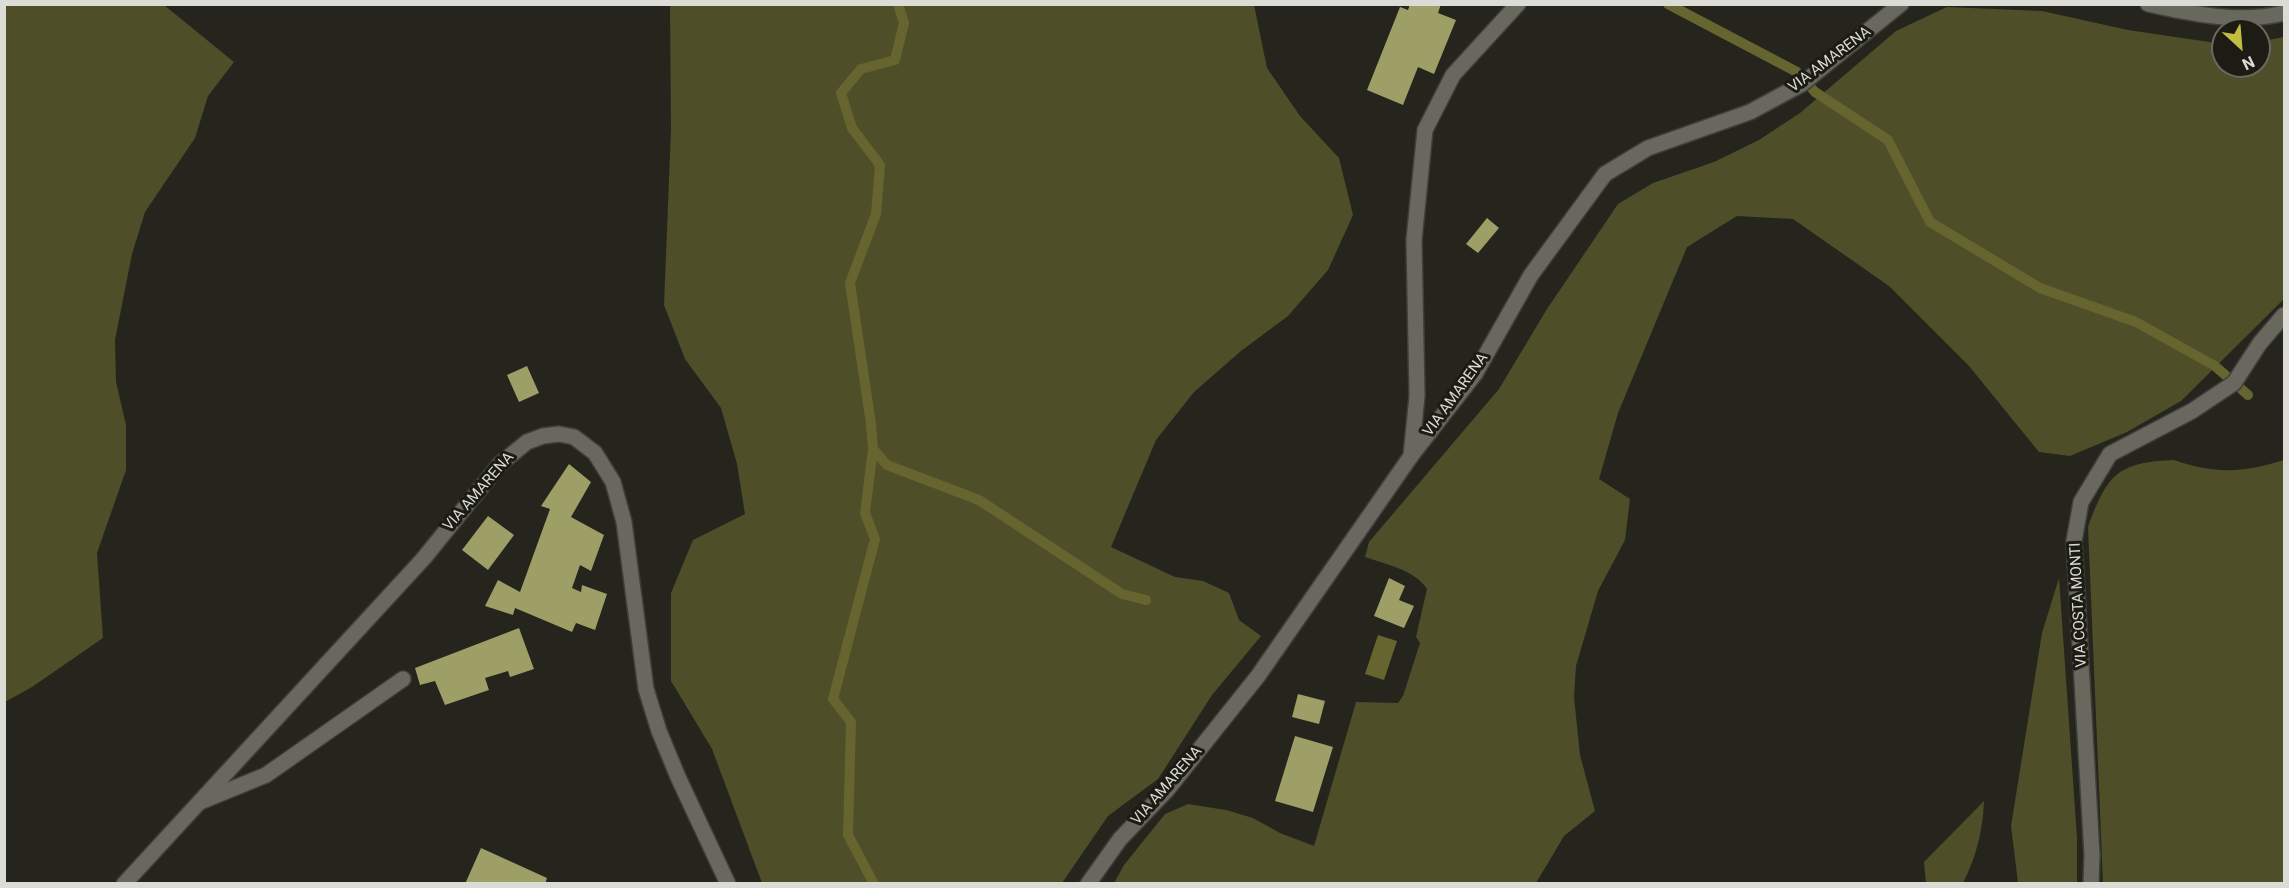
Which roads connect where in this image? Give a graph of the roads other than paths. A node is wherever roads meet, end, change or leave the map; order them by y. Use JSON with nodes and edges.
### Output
{"nodes":[{"id":1,"x":1518,"y":4,"type":"edge"},
{"id":2,"x":1901,"y":4,"type":"edge"},
{"id":3,"x":2148,"y":4,"type":"edge"},
{"id":4,"x":2284,"y":13,"type":"edge"},
{"id":5,"x":2284,"y":315,"type":"edge"},
{"id":6,"x":1411,"y":456,"type":"junction"},
{"id":7,"x":403,"y":679,"type":"dead end"},
{"id":8,"x":200,"y":802,"type":"junction"},
{"id":9,"x":124,"y":884,"type":"edge"},
{"id":10,"x":728,"y":884,"type":"edge"},
{"id":11,"x":1088,"y":884,"type":"edge"},
{"id":12,"x":2091,"y":884,"type":"edge"}],
"edges":[{"from":1,"to":6,"type":"street"},
{"from":2,"to":6,"type":"street","name":"VIA AMARENA"},
{"from":3,"to":4,"type":"street"},
{"from":5,"to":12,"type":"street","name":"VIA COSTA MONTI"},
{"from":6,"to":11,"type":"street","name":"VIA AMARENA"},
{"from":7,"to":8,"type":"street"},
{"from":8,"to":9,"type":"street","name":"VIA AMARENA"},
{"from":8,"to":10,"type":"street","name":"VIA AMARENA"}]}
